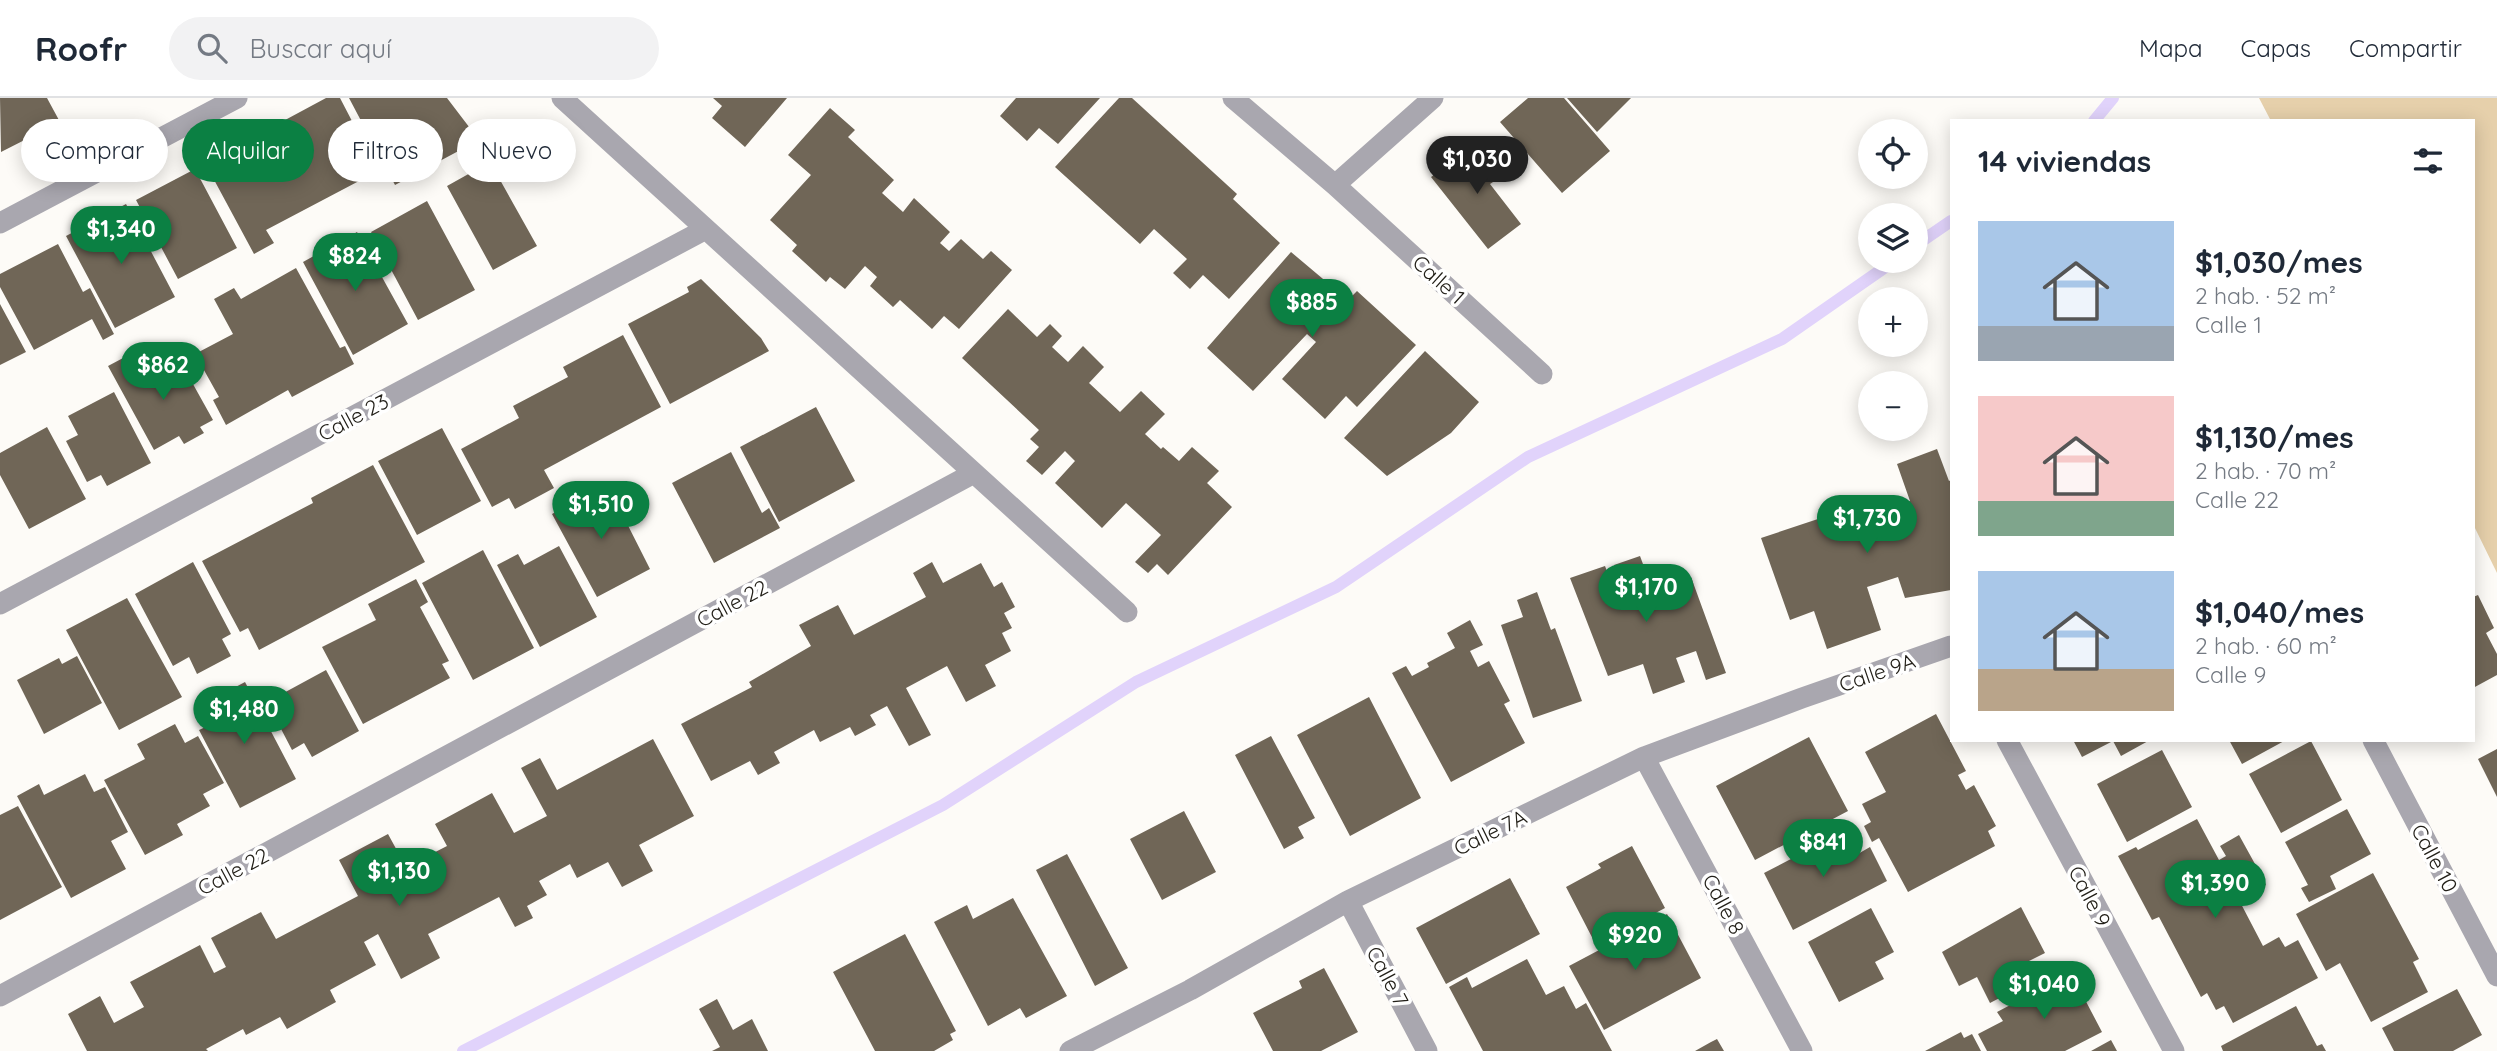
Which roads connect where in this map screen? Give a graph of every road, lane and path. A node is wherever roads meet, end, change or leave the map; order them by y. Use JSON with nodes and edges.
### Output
{"nodes":[{"id":1,"x":237,"y":98,"type":"edge"},
{"id":2,"x":562,"y":98,"type":"edge"},
{"id":3,"x":1233,"y":98,"type":"edge"},
{"id":4,"x":1433,"y":98,"type":"edge"},
{"id":5,"x":1335,"y":185,"type":"junction"},
{"id":6,"x":0,"y":223,"type":"edge"},
{"id":7,"x":706,"y":229,"type":"junction"},
{"id":8,"x":1542,"y":374,"type":"dead end"},
{"id":9,"x":974,"y":473,"type":"junction"},
{"id":10,"x":0,"y":604,"type":"edge"},
{"id":11,"x":1127,"y":612,"type":"dead end"},
{"id":12,"x":1950,"y":646,"type":"edge"},
{"id":13,"x":1802,"y":698,"type":"joint"},
{"id":14,"x":2008,"y":742,"type":"edge"},
{"id":15,"x":2374,"y":742,"type":"edge"},
{"id":16,"x":1644,"y":757,"type":"junction"},
{"id":17,"x":1348,"y":901,"type":"junction"},
{"id":18,"x":2497,"y":976,"type":"edge"},
{"id":19,"x":0,"y":996,"type":"edge"},
{"id":20,"x":1070,"y":1051,"type":"edge"},
{"id":21,"x":1427,"y":1051,"type":"edge"},
{"id":22,"x":1802,"y":1051,"type":"edge"},
{"id":23,"x":2174,"y":1051,"type":"edge"}],
"edges":[{"from":1,"to":6,"type":"street"},
{"from":2,"to":7,"type":"street"},
{"from":3,"to":5,"type":"street","name":"Calle 1"},
{"from":4,"to":5,"type":"street"},
{"from":5,"to":8,"type":"street","name":"Calle 1"},
{"from":7,"to":9,"type":"street"},
{"from":7,"to":10,"type":"street","name":"Calle 23"},
{"from":9,"to":11,"type":"street"},
{"from":9,"to":19,"type":"street","name":"Calle 22"},
{"from":12,"to":13,"type":"street","name":"Calle 9A"},
{"from":13,"to":16,"type":"street","name":"Calle 7A"},
{"from":14,"to":23,"type":"street","name":"Calle 9"},
{"from":15,"to":18,"type":"street","name":"Calle 10"},
{"from":16,"to":17,"type":"street","name":"Calle 7A"},
{"from":16,"to":22,"type":"street","name":"Calle 8"},
{"from":17,"to":20,"type":"street","name":"Calle 7A"},
{"from":17,"to":21,"type":"street","name":"Calle 7"}]}
